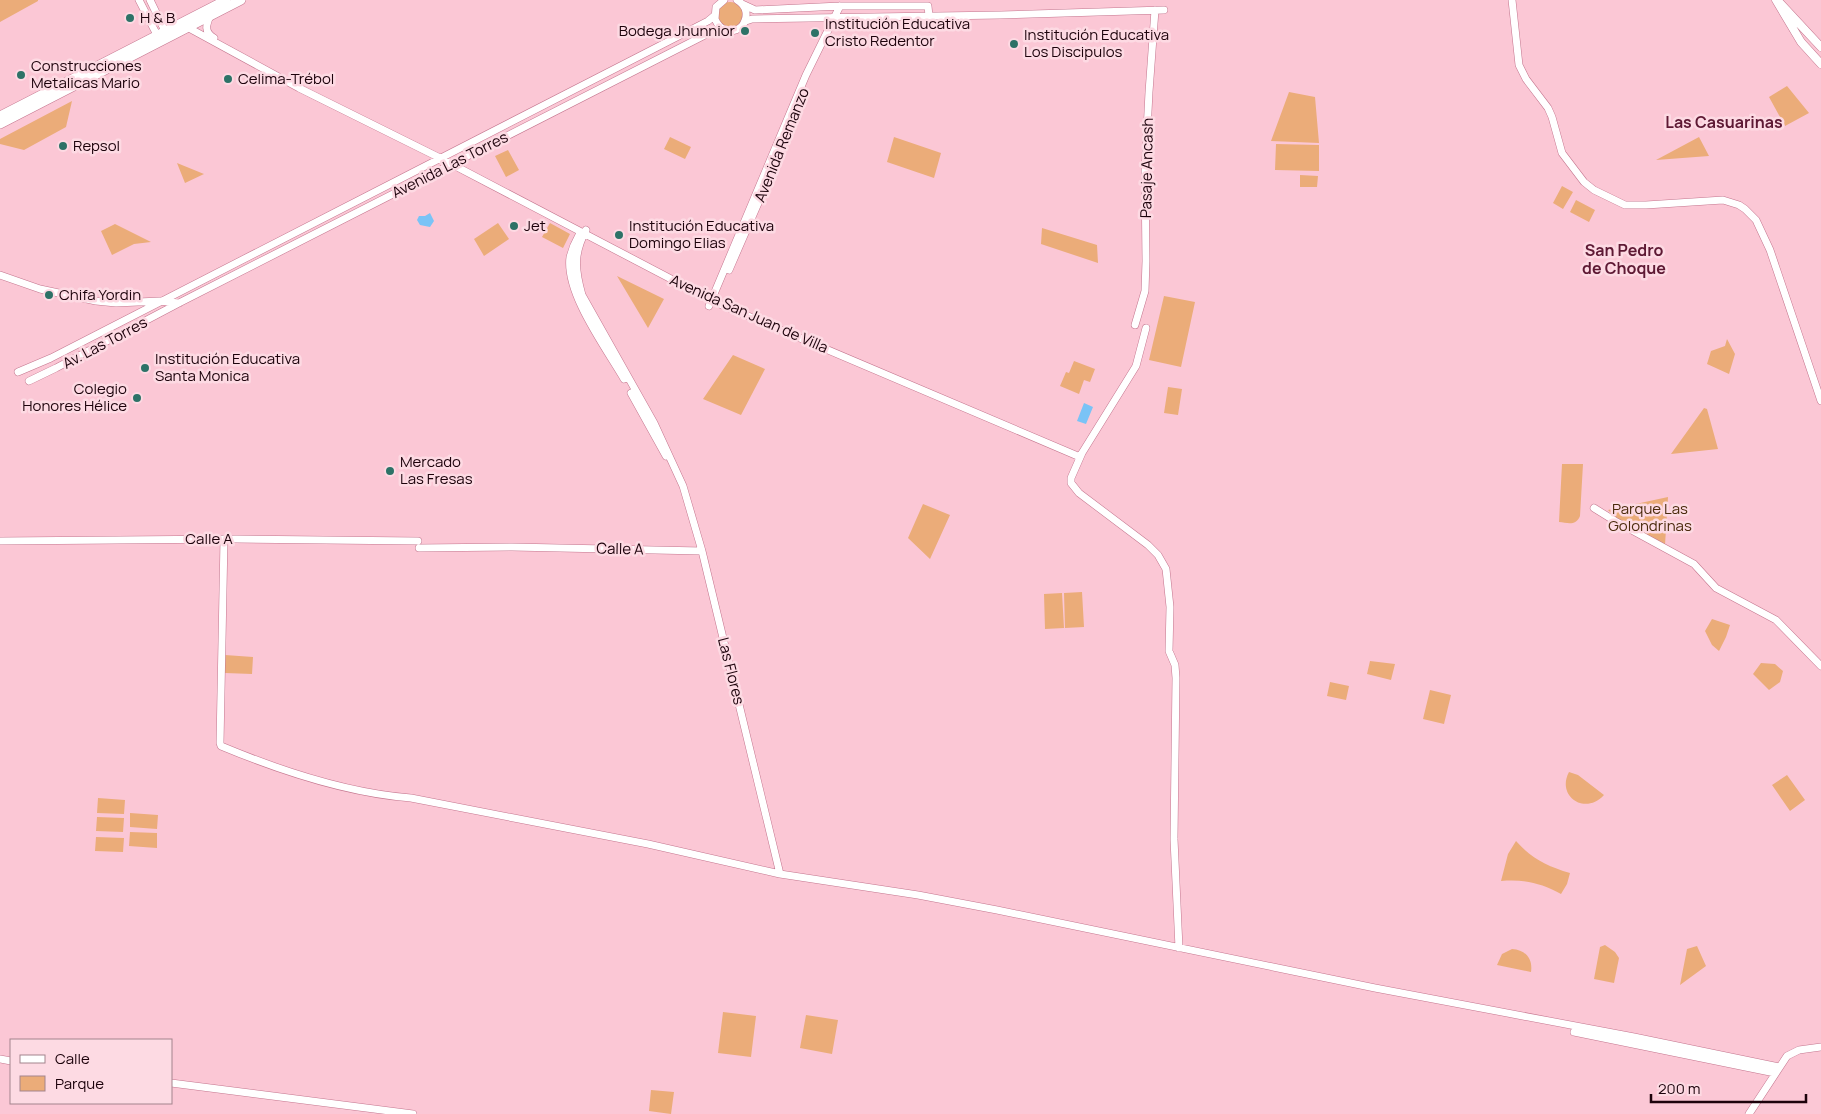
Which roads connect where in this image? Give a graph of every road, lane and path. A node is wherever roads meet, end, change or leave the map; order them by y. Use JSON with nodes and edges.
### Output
{"nodes":[{"id":1,"x":139,"y":0,"type":"edge"},
{"id":2,"x":150,"y":0,"type":"edge"},
{"id":3,"x":241,"y":0,"type":"edge"},
{"id":4,"x":724,"y":0,"type":"edge"},
{"id":5,"x":1512,"y":0,"type":"edge"},
{"id":6,"x":1777,"y":0,"type":"edge"},
{"id":7,"x":223,"y":1,"type":"edge"},
{"id":8,"x":740,"y":2,"type":"edge"},
{"id":9,"x":840,"y":6,"type":"junction"},
{"id":10,"x":1155,"y":10,"type":"junction"},
{"id":11,"x":1164,"y":10,"type":"dead end"},
{"id":12,"x":211,"y":15,"type":"junction"},
{"id":13,"x":714,"y":16,"type":"junction"},
{"id":14,"x":929,"y":16,"type":"junction"},
{"id":15,"x":834,"y":17,"type":"junction"},
{"id":16,"x":746,"y":21,"type":"junction"},
{"id":17,"x":187,"y":27,"type":"junction"},
{"id":18,"x":722,"y":29,"type":"junction"},
{"id":19,"x":161,"y":33,"type":"junction"},
{"id":20,"x":1821,"y":47,"type":"edge"},
{"id":21,"x":1821,"y":64,"type":"edge"},
{"id":22,"x":0,"y":116,"type":"edge"},
{"id":23,"x":0,"y":124,"type":"edge"},
{"id":24,"x":442,"y":157,"type":"junction"},
{"id":25,"x":454,"y":163,"type":"junction"},
{"id":26,"x":583,"y":231,"type":"junction"},
{"id":27,"x":0,"y":275,"type":"edge"},
{"id":28,"x":714,"y":299,"type":"junction"},
{"id":29,"x":160,"y":301,"type":"junction"},
{"id":30,"x":180,"y":303,"type":"junction"},
{"id":31,"x":1134,"y":325,"type":"dead end"},
{"id":32,"x":1146,"y":328,"type":"dead end"},
{"id":33,"x":18,"y":372,"type":"dead end"},
{"id":34,"x":29,"y":380,"type":"dead end"},
{"id":35,"x":1821,"y":401,"type":"edge"},
{"id":36,"x":1081,"y":455,"type":"junction"},
{"id":37,"x":1594,"y":508,"type":"dead end"},
{"id":38,"x":224,"y":539,"type":"junction"},
{"id":39,"x":0,"y":541,"type":"edge"},
{"id":40,"x":702,"y":551,"type":"junction"},
{"id":41,"x":1821,"y":666,"type":"edge"},
{"id":42,"x":780,"y":874,"type":"junction"},
{"id":43,"x":1179,"y":948,"type":"junction"},
{"id":44,"x":1574,"y":1032,"type":"dead end"},
{"id":45,"x":1821,"y":1047,"type":"edge"},
{"id":46,"x":1777,"y":1070,"type":"junction"},
{"id":47,"x":172,"y":1083,"type":"edge"},
{"id":48,"x":413,"y":1114,"type":"edge"},
{"id":49,"x":1749,"y":1114,"type":"edge"}],
"edges":[{"from":1,"to":19,"type":"street"},
{"from":2,"to":19,"type":"street"},
{"from":3,"to":12,"type":"highway"},
{"from":4,"to":13,"type":"street"},
{"from":5,"to":35,"type":"street"},
{"from":6,"to":20,"type":"main road"},
{"from":6,"to":21,"type":"main road"},
{"from":7,"to":19,"type":"highway"},
{"from":8,"to":9,"type":"street"},
{"from":8,"to":16,"type":"street"},
{"from":9,"to":14,"type":"street"},
{"from":9,"to":15,"type":"street","name":"Avenida Remanzo"},
{"from":10,"to":11,"type":"street"},
{"from":10,"to":14,"type":"street"},
{"from":10,"to":31,"type":"street","name":"Pasaje Ancash"},
{"from":12,"to":17,"type":"highway"},
{"from":12,"to":24,"type":"street","name":"Avenida San Juan de Villa"},
{"from":13,"to":18,"type":"street"},
{"from":13,"to":24,"type":"street","name":"Avenida Las Torres"},
{"from":14,"to":15,"type":"street"},
{"from":15,"to":16,"type":"street"},
{"from":15,"to":28,"type":"street","name":"Avenida Remanzo"},
{"from":16,"to":18,"type":"street","name":"Avenida Las Torres"},
{"from":17,"to":23,"type":"highway"},
{"from":17,"to":24,"type":"street","name":"Avenida San Juan de Villa"},
{"from":18,"to":25,"type":"street","name":"Avenida Las Torres"},
{"from":19,"to":22,"type":"highway"},
{"from":24,"to":25,"type":"street","name":"Avenida San Juan de Villa"},
{"from":24,"to":29,"type":"street","name":"Avenida Las Torres"},
{"from":25,"to":26,"type":"street","name":"Avenida San Juan de Villa"},
{"from":25,"to":30,"type":"street","name":"Avenida Las Torres"},
{"from":26,"to":28,"type":"street","name":"Avenida San Juan de Villa"},
{"from":26,"to":40,"type":"street","name":"Las Flores"},
{"from":27,"to":29,"type":"street"},
{"from":28,"to":36,"type":"street","name":"Avenida San Juan de Villa"},
{"from":29,"to":30,"type":"street"},
{"from":29,"to":33,"type":"street","name":"Av. Las Torres"},
{"from":30,"to":34,"type":"street","name":"Av. Las Torres"},
{"from":32,"to":36,"type":"street"},
{"from":36,"to":43,"type":"street"},
{"from":37,"to":41,"type":"street"},
{"from":38,"to":39,"type":"street","name":"Calle A"},
{"from":38,"to":40,"type":"street","name":"Calle A"},
{"from":38,"to":42,"type":"street"},
{"from":40,"to":42,"type":"street","name":"Las Flores"},
{"from":42,"to":43,"type":"street"},
{"from":43,"to":46,"type":"street"},
{"from":44,"to":46,"type":"street"},
{"from":45,"to":46,"type":"street"},
{"from":46,"to":49,"type":"street"},
{"from":47,"to":48,"type":"street"}]}
